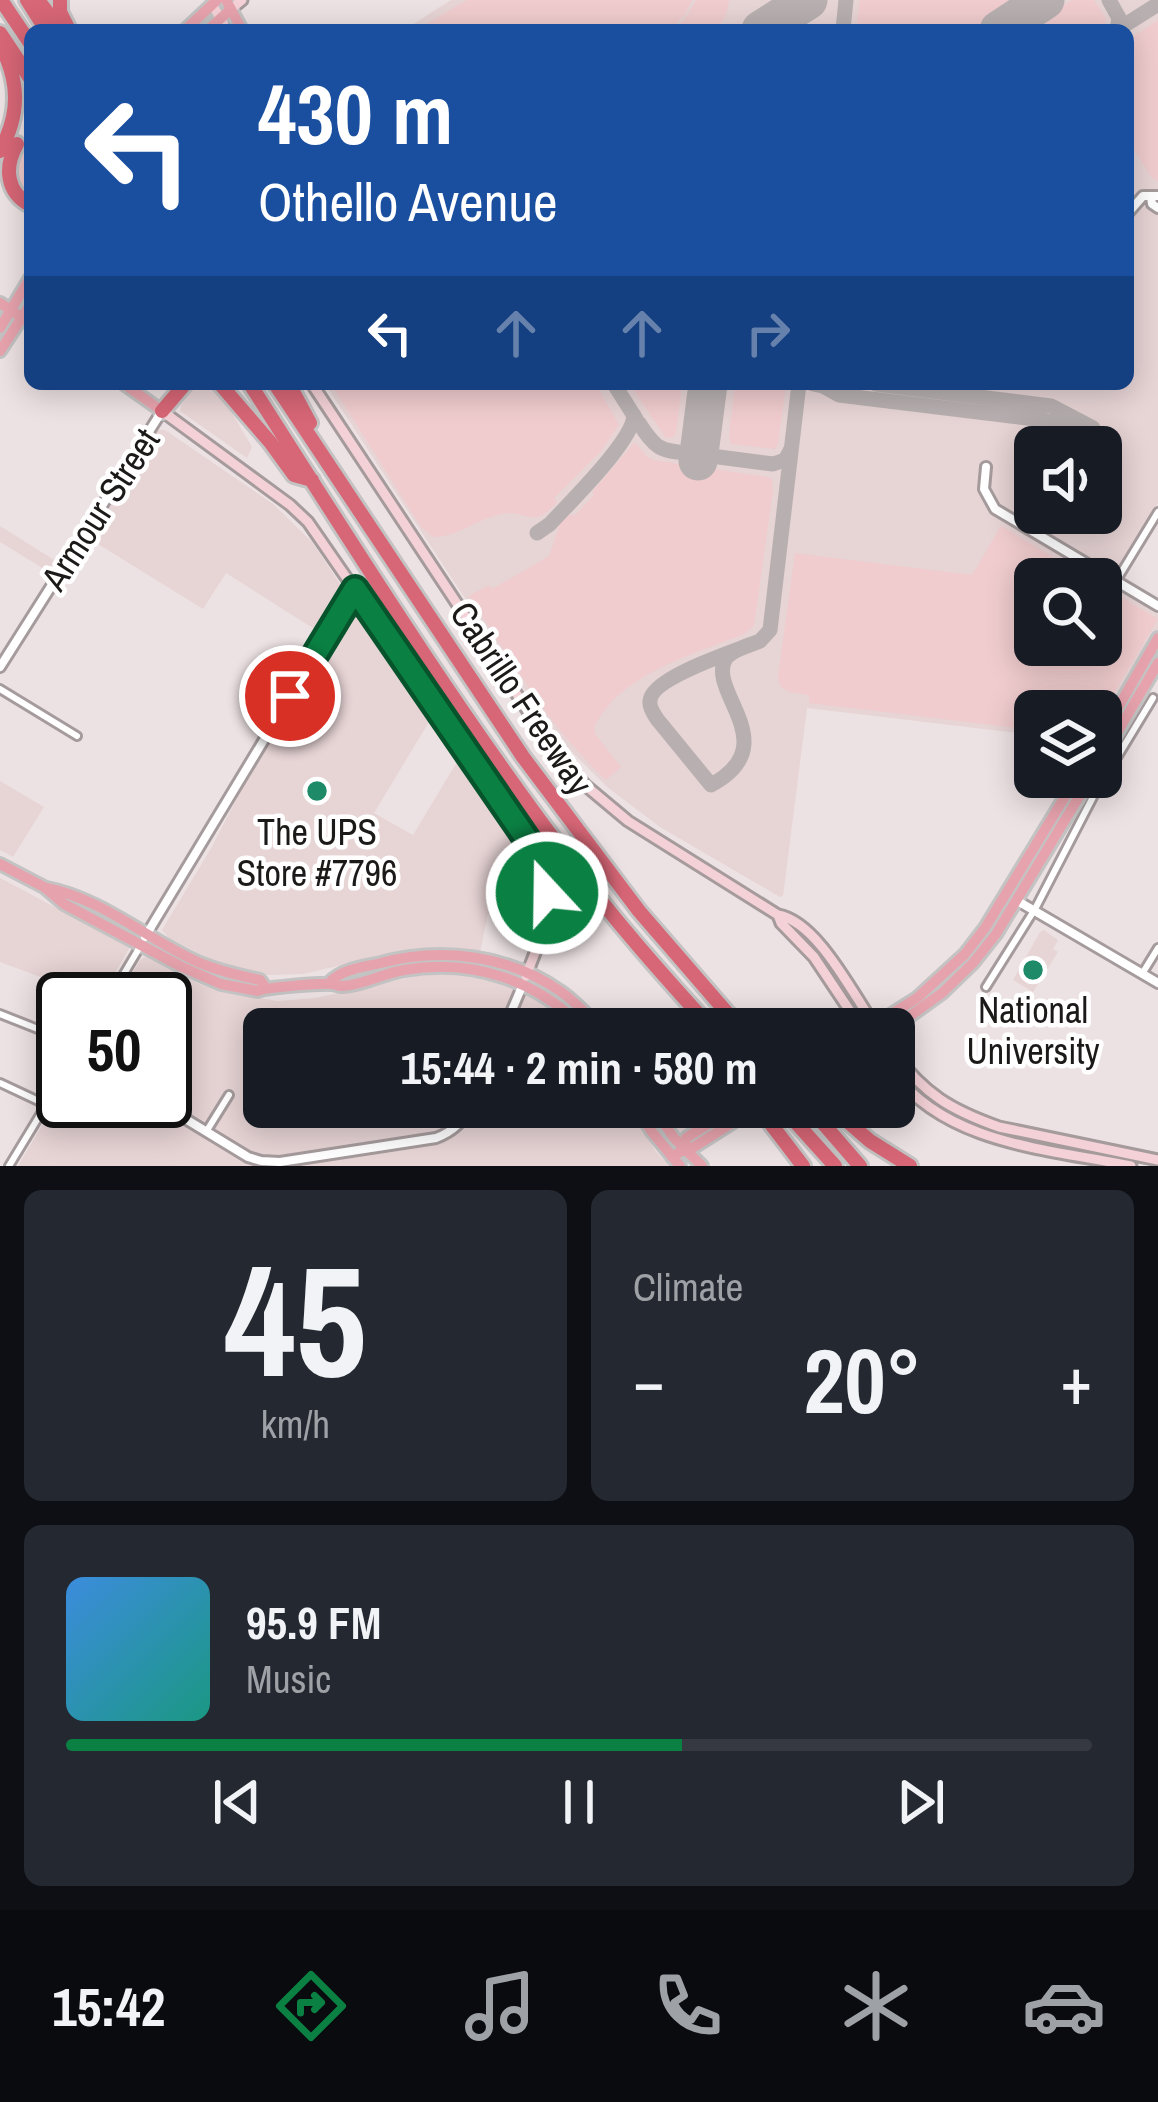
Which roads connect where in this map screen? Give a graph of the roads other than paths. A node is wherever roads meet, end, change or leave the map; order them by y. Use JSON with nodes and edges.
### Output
{"nodes":[{"id":1,"x":1,"y":0,"type":"edge"},
{"id":2,"x":38,"y":0,"type":"edge"},
{"id":3,"x":242,"y":0,"type":"edge"},
{"id":4,"x":219,"y":5,"type":"edge"},
{"id":5,"x":60,"y":24,"type":"edge"},
{"id":6,"x":193,"y":24,"type":"edge"},
{"id":7,"x":0,"y":33,"type":"edge"},
{"id":8,"x":24,"y":34,"type":"edge"},
{"id":9,"x":0,"y":44,"type":"edge"},
{"id":10,"x":24,"y":69,"type":"edge"},
{"id":11,"x":23,"y":140,"type":"edge"},
{"id":12,"x":0,"y":152,"type":"edge"},
{"id":13,"x":0,"y":169,"type":"edge"},
{"id":14,"x":1154,"y":196,"type":"edge"},
{"id":15,"x":24,"y":202,"type":"edge"},
{"id":16,"x":1158,"y":208,"type":"edge"},
{"id":17,"x":0,"y":290,"type":"edge"},
{"id":18,"x":21,"y":310,"type":"edge"},
{"id":19,"x":0,"y":328,"type":"edge"},
{"id":20,"x":0,"y":351,"type":"edge"},
{"id":21,"x":132,"y":390,"type":"edge"},
{"id":22,"x":171,"y":390,"type":"edge"},
{"id":23,"x":180,"y":390,"type":"edge"},
{"id":24,"x":225,"y":390,"type":"edge"},
{"id":25,"x":254,"y":390,"type":"edge"},
{"id":26,"x":279,"y":390,"type":"edge"},
{"id":27,"x":292,"y":390,"type":"edge"},
{"id":28,"x":316,"y":390,"type":"edge"},
{"id":29,"x":162,"y":411,"type":"junction"},
{"id":30,"x":320,"y":450,"type":"junction"},
{"id":31,"x":986,"y":467,"type":"dead end"},
{"id":32,"x":312,"y":480,"type":"junction"},
{"id":33,"x":1158,"y":512,"type":"edge"},
{"id":34,"x":1078,"y":558,"type":"edge"},
{"id":35,"x":1122,"y":573,"type":"edge"},
{"id":36,"x":1122,"y":584,"type":"edge"},
{"id":37,"x":355,"y":589,"type":"junction"},
{"id":38,"x":1158,"y":606,"type":"edge"},
{"id":39,"x":380,"y":627,"type":"junction"},
{"id":40,"x":328,"y":631,"type":"junction"},
{"id":41,"x":1158,"y":638,"type":"edge"},
{"id":42,"x":1158,"y":663,"type":"edge"},
{"id":43,"x":0,"y":668,"type":"edge"},
{"id":44,"x":0,"y":689,"type":"edge"},
{"id":45,"x":1153,"y":698,"type":"dead end"},
{"id":46,"x":1122,"y":701,"type":"edge"},
{"id":47,"x":1122,"y":724,"type":"edge"},
{"id":48,"x":76,"y":736,"type":"dead end"},
{"id":49,"x":1065,"y":798,"type":"edge"},
{"id":50,"x":1076,"y":798,"type":"edge"},
{"id":51,"x":0,"y":864,"type":"edge"},
{"id":52,"x":1011,"y":897,"type":"junction"},
{"id":53,"x":1036,"y":909,"type":"junction"},
{"id":54,"x":144,"y":939,"type":"junction"},
{"id":55,"x":1158,"y":948,"type":"edge"},
{"id":56,"x":125,"y":972,"type":"edge"},
{"id":57,"x":1142,"y":974,"type":"junction"},
{"id":58,"x":201,"y":975,"type":"junction"},
{"id":59,"x":247,"y":977,"type":"junction"},
{"id":60,"x":525,"y":978,"type":"junction"},
{"id":61,"x":1158,"y":983,"type":"edge"},
{"id":62,"x":265,"y":987,"type":"junction"},
{"id":63,"x":986,"y":987,"type":"dead end"},
{"id":64,"x":513,"y":1008,"type":"edge"},
{"id":65,"x":562,"y":1008,"type":"edge"},
{"id":66,"x":579,"y":1008,"type":"edge"},
{"id":67,"x":692,"y":1008,"type":"edge"},
{"id":68,"x":724,"y":1008,"type":"edge"},
{"id":69,"x":859,"y":1008,"type":"edge"},
{"id":70,"x":902,"y":1008,"type":"edge"},
{"id":71,"x":915,"y":1013,"type":"edge"},
{"id":72,"x":0,"y":1014,"type":"edge"},
{"id":73,"x":36,"y":1028,"type":"edge"},
{"id":74,"x":915,"y":1079,"type":"edge"},
{"id":75,"x":0,"y":1083,"type":"edge"},
{"id":76,"x":229,"y":1095,"type":"dead end"},
{"id":77,"x":915,"y":1095,"type":"edge"},
{"id":78,"x":36,"y":1100,"type":"edge"},
{"id":79,"x":36,"y":1123,"type":"edge"},
{"id":80,"x":192,"y":1123,"type":"edge"},
{"id":81,"x":454,"y":1128,"type":"edge"},
{"id":82,"x":651,"y":1128,"type":"edge"},
{"id":83,"x":668,"y":1128,"type":"edge"},
{"id":84,"x":722,"y":1128,"type":"edge"},
{"id":85,"x":767,"y":1128,"type":"edge"},
{"id":86,"x":801,"y":1128,"type":"edge"},
{"id":87,"x":827,"y":1128,"type":"edge"},
{"id":88,"x":854,"y":1128,"type":"edge"},
{"id":89,"x":206,"y":1132,"type":"junction"},
{"id":90,"x":684,"y":1149,"type":"junction"},
{"id":91,"x":1158,"y":1160,"type":"edge"},
{"id":92,"x":676,"y":1162,"type":"edge"},
{"id":93,"x":9,"y":1166,"type":"edge"},
{"id":94,"x":701,"y":1166,"type":"edge"},
{"id":95,"x":803,"y":1166,"type":"edge"},
{"id":96,"x":835,"y":1166,"type":"edge"},
{"id":97,"x":860,"y":1166,"type":"edge"},
{"id":98,"x":910,"y":1166,"type":"edge"},
{"id":99,"x":1131,"y":1166,"type":"edge"}],
"edges":[{"from":1,"to":8,"type":"highway"},
{"from":2,"to":5,"type":"highway"},
{"from":3,"to":4,"type":"main road"},
{"from":4,"to":6,"type":"main road"},
{"from":7,"to":10,"type":"highway"},
{"from":9,"to":12,"type":"highway"},
{"from":11,"to":13,"type":"highway"},
{"from":11,"to":15,"type":"highway"},
{"from":14,"to":16,"type":"street"},
{"from":17,"to":18,"type":"main road"},
{"from":18,"to":19,"type":"main road"},
{"from":18,"to":20,"type":"main road"},
{"from":21,"to":29,"type":"main road"},
{"from":22,"to":29,"type":"highway"},
{"from":23,"to":29,"type":"highway"},
{"from":24,"to":32,"type":"highway"},
{"from":25,"to":32,"type":"highway","name":"Cabrillo Freeway"},
{"from":26,"to":30,"type":"highway","name":"Cabrillo Freeway"},
{"from":27,"to":30,"type":"highway"},
{"from":28,"to":69,"type":"main road"},
{"from":29,"to":37,"type":"main road"},
{"from":29,"to":43,"type":"street","name":"Armour Street"},
{"from":30,"to":68,"type":"highway","name":"Cabrillo Freeway"},
{"from":31,"to":34,"type":"street"},
{"from":32,"to":67,"type":"highway","name":"Cabrillo Freeway"},
{"from":33,"to":35,"type":"street"},
{"from":36,"to":38,"type":"street"},
{"from":37,"to":39,"type":"main road"},
{"from":37,"to":40,"type":"street"},
{"from":39,"to":40,"type":"street"},
{"from":39,"to":60,"type":"main road"},
{"from":40,"to":54,"type":"street"},
{"from":41,"to":46,"type":"main road"},
{"from":42,"to":47,"type":"main road"},
{"from":44,"to":48,"type":"street"},
{"from":45,"to":53,"type":"street"},
{"from":49,"to":52,"type":"main road"},
{"from":50,"to":52,"type":"main road"},
{"from":51,"to":54,"type":"main road"},
{"from":52,"to":53,"type":"street"},
{"from":52,"to":70,"type":"main road"},
{"from":52,"to":71,"type":"main road"},
{"from":53,"to":57,"type":"street"},
{"from":53,"to":63,"type":"street"},
{"from":54,"to":56,"type":"street"},
{"from":54,"to":58,"type":"main road"},
{"from":54,"to":59,"type":"main road"},
{"from":55,"to":57,"type":"street"},
{"from":57,"to":61,"type":"street"},
{"from":58,"to":59,"type":"main road"},
{"from":58,"to":62,"type":"main road"},
{"from":59,"to":62,"type":"main road"},
{"from":60,"to":62,"type":"main road"},
{"from":60,"to":64,"type":"street"},
{"from":60,"to":65,"type":"main road"},
{"from":60,"to":66,"type":"main road"},
{"from":72,"to":73,"type":"street"},
{"from":74,"to":91,"type":"main road"},
{"from":75,"to":78,"type":"street"},
{"from":76,"to":89,"type":"street"},
{"from":77,"to":99,"type":"main road"},
{"from":79,"to":93,"type":"street"},
{"from":80,"to":89,"type":"street"},
{"from":81,"to":89,"type":"street"},
{"from":82,"to":92,"type":"main road"},
{"from":83,"to":90,"type":"main road"},
{"from":84,"to":90,"type":"main road"},
{"from":85,"to":95,"type":"highway"},
{"from":86,"to":96,"type":"highway"},
{"from":87,"to":97,"type":"highway"},
{"from":88,"to":98,"type":"highway"},
{"from":90,"to":92,"type":"main road"},
{"from":90,"to":94,"type":"main road"}]}
